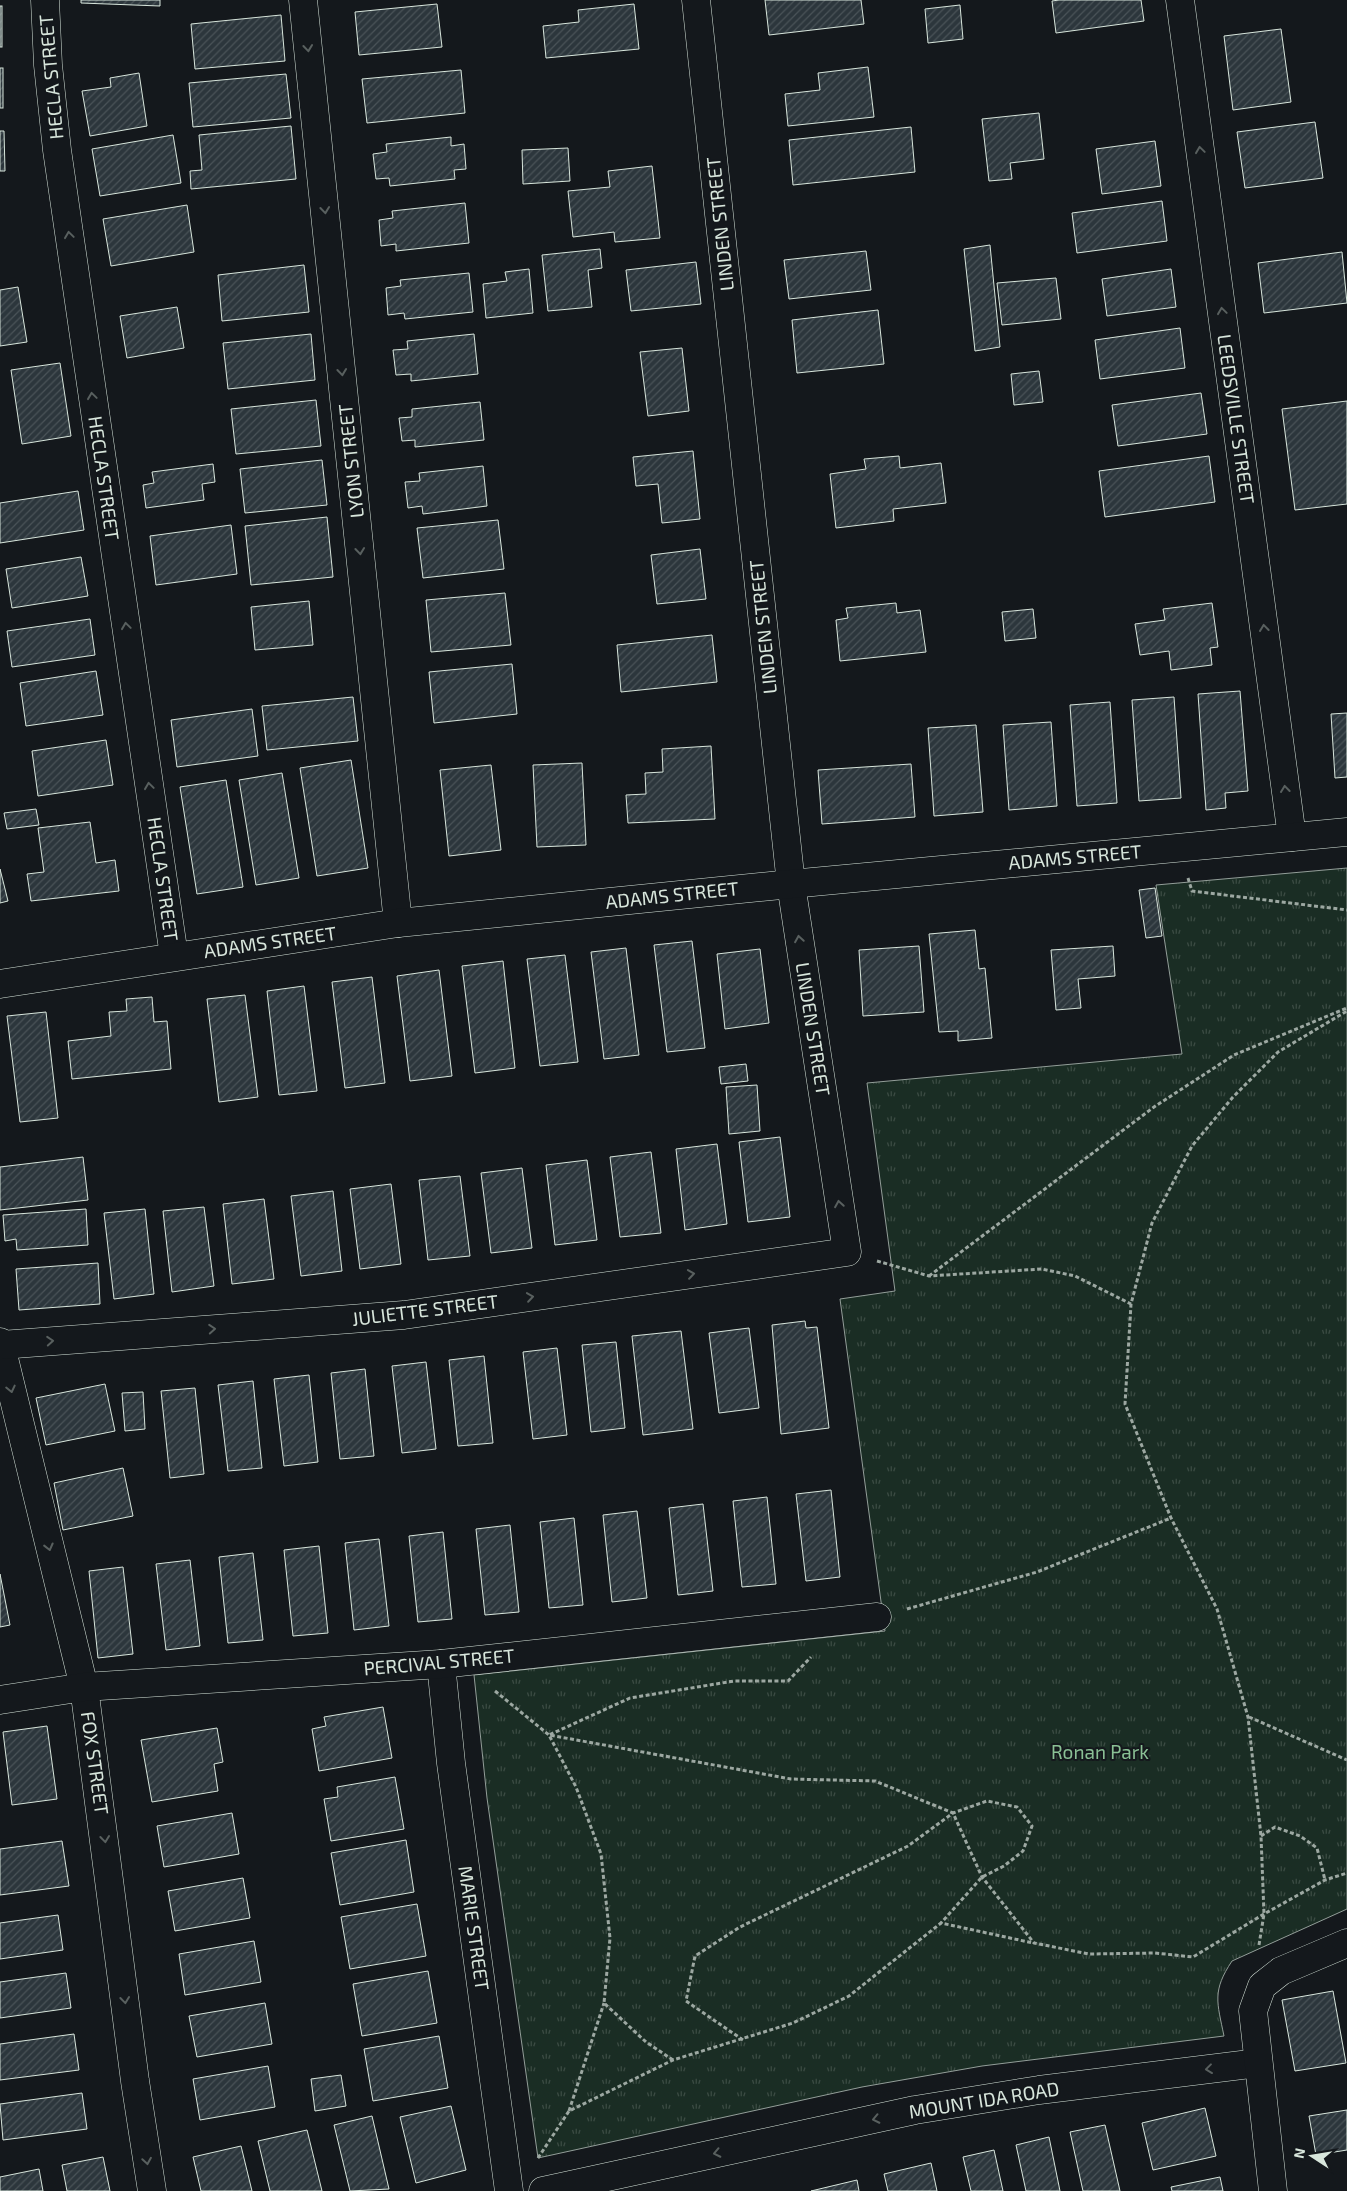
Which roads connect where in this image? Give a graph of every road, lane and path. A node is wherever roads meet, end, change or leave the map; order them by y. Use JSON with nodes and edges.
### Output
{"nodes":[{"id":1,"x":45,"y":0,"type":"edge"},
{"id":2,"x":303,"y":0,"type":"edge"},
{"id":3,"x":696,"y":0,"type":"edge"},
{"id":4,"x":1180,"y":0,"type":"edge"},
{"id":5,"x":1347,"y":832,"type":"edge"},
{"id":6,"x":1292,"y":837,"type":"junction"},
{"id":7,"x":1180,"y":847,"type":"junction"},
{"id":8,"x":791,"y":884,"type":"junction"},
{"id":9,"x":1347,"y":910,"type":"edge"},
{"id":10,"x":398,"y":923,"type":"junction"},
{"id":11,"x":174,"y":956,"type":"junction"},
{"id":12,"x":0,"y":984,"type":"edge"},
{"id":13,"x":1347,"y":1010,"type":"edge"},
{"id":14,"x":847,"y":1252,"type":"junction"},
{"id":15,"x":928,"y":1276,"type":"junction"},
{"id":16,"x":1131,"y":1304,"type":"junction"},
{"id":17,"x":0,"y":1343,"type":"edge"},
{"id":18,"x":1170,"y":1518,"type":"junction"},
{"id":19,"x":877,"y":1617,"type":"joint"},
{"id":20,"x":816,"y":1653,"type":"dead end"},
{"id":21,"x":441,"y":1664,"type":"junction"},
{"id":22,"x":84,"y":1687,"type":"junction"},
{"id":23,"x":489,"y":1687,"type":"dead end"},
{"id":24,"x":0,"y":1700,"type":"edge"},
{"id":25,"x":1248,"y":1717,"type":"junction"},
{"id":26,"x":549,"y":1735,"type":"junction"},
{"id":27,"x":1347,"y":1760,"type":"edge"},
{"id":28,"x":953,"y":1813,"type":"junction"},
{"id":29,"x":1261,"y":1836,"type":"junction"},
{"id":30,"x":1347,"y":1873,"type":"edge"},
{"id":31,"x":982,"y":1878,"type":"junction"},
{"id":32,"x":1326,"y":1880,"type":"junction"},
{"id":33,"x":1264,"y":1914,"type":"junction"},
{"id":34,"x":941,"y":1923,"type":"junction"},
{"id":35,"x":1034,"y":1943,"type":"junction"},
{"id":36,"x":1347,"y":1943,"type":"edge"},
{"id":37,"x":604,"y":2003,"type":"junction"},
{"id":38,"x":743,"y":2040,"type":"junction"},
{"id":39,"x":673,"y":2060,"type":"junction"},
{"id":40,"x":1258,"y":2062,"type":"junction"},
{"id":41,"x":569,"y":2111,"type":"junction"},
{"id":42,"x":533,"y":2164,"type":"dead end"},
{"id":43,"x":152,"y":2191,"type":"edge"},
{"id":44,"x":509,"y":2191,"type":"edge"},
{"id":45,"x":543,"y":2191,"type":"edge"},
{"id":46,"x":1273,"y":2191,"type":"edge"}],
"edges":[{"from":11,"to":1,"type":"street","name":"HECLA STREET","one_way":true},
{"from":2,"to":10,"type":"street","name":"LYON STREET","one_way":true},
{"from":3,"to":8,"type":"street","name":"LINDEN STREET"},
{"from":6,"to":4,"type":"street","name":"LEEDSVILLE STREET","one_way":true},
{"from":5,"to":6,"type":"street","name":"ADAMS STREET"},
{"from":6,"to":7,"type":"street","name":"ADAMS STREET"},
{"from":7,"to":8,"type":"street","name":"ADAMS STREET"},
{"from":7,"to":9,"type":"path"},
{"from":8,"to":10,"type":"street","name":"ADAMS STREET"},
{"from":14,"to":8,"type":"street","name":"LINDEN STREET","one_way":true},
{"from":10,"to":11,"type":"street","name":"ADAMS STREET"},
{"from":11,"to":12,"type":"street","name":"ADAMS STREET"},
{"from":13,"to":15,"type":"path"},
{"from":13,"to":16,"type":"path"},
{"from":14,"to":15,"type":"path"},
{"from":17,"to":14,"type":"street","name":"JULIETTE STREET","one_way":true},
{"from":15,"to":16,"type":"path"},
{"from":16,"to":18,"type":"path"},
{"from":17,"to":22,"type":"street","name":"FOX STREET","one_way":true},
{"from":18,"to":19,"type":"path"},
{"from":18,"to":25,"type":"path"},
{"from":19,"to":21,"type":"street","name":"PERCIVAL STREET"},
{"from":20,"to":26,"type":"path"},
{"from":21,"to":22,"type":"street","name":"PERCIVAL STREET"},
{"from":21,"to":44,"type":"street","name":"MARIE STREET"},
{"from":22,"to":24,"type":"street","name":"PERCIVAL STREET"},
{"from":22,"to":43,"type":"street","name":"FOX STREET","one_way":true},
{"from":23,"to":26,"type":"path"},
{"from":25,"to":27,"type":"path"},
{"from":25,"to":29,"type":"path"},
{"from":26,"to":28,"type":"path"},
{"from":26,"to":37,"type":"path"},
{"from":28,"to":31,"type":"path"},
{"from":28,"to":31,"type":"path"},
{"from":28,"to":38,"type":"path"},
{"from":29,"to":32,"type":"path"},
{"from":29,"to":33,"type":"path"},
{"from":30,"to":32,"type":"path"},
{"from":31,"to":34,"type":"path"},
{"from":31,"to":35,"type":"path"},
{"from":32,"to":33,"type":"path"},
{"from":33,"to":35,"type":"path"},
{"from":34,"to":35,"type":"path"},
{"from":34,"to":38,"type":"path"},
{"from":36,"to":40,"type":"street"},
{"from":37,"to":39,"type":"path"},
{"from":37,"to":41,"type":"path"},
{"from":38,"to":39,"type":"path"},
{"from":39,"to":41,"type":"path"},
{"from":40,"to":45,"type":"street","name":"MOUNT IDA ROAD","one_way":true},
{"from":40,"to":46,"type":"street"},
{"from":41,"to":42,"type":"path"}]}
